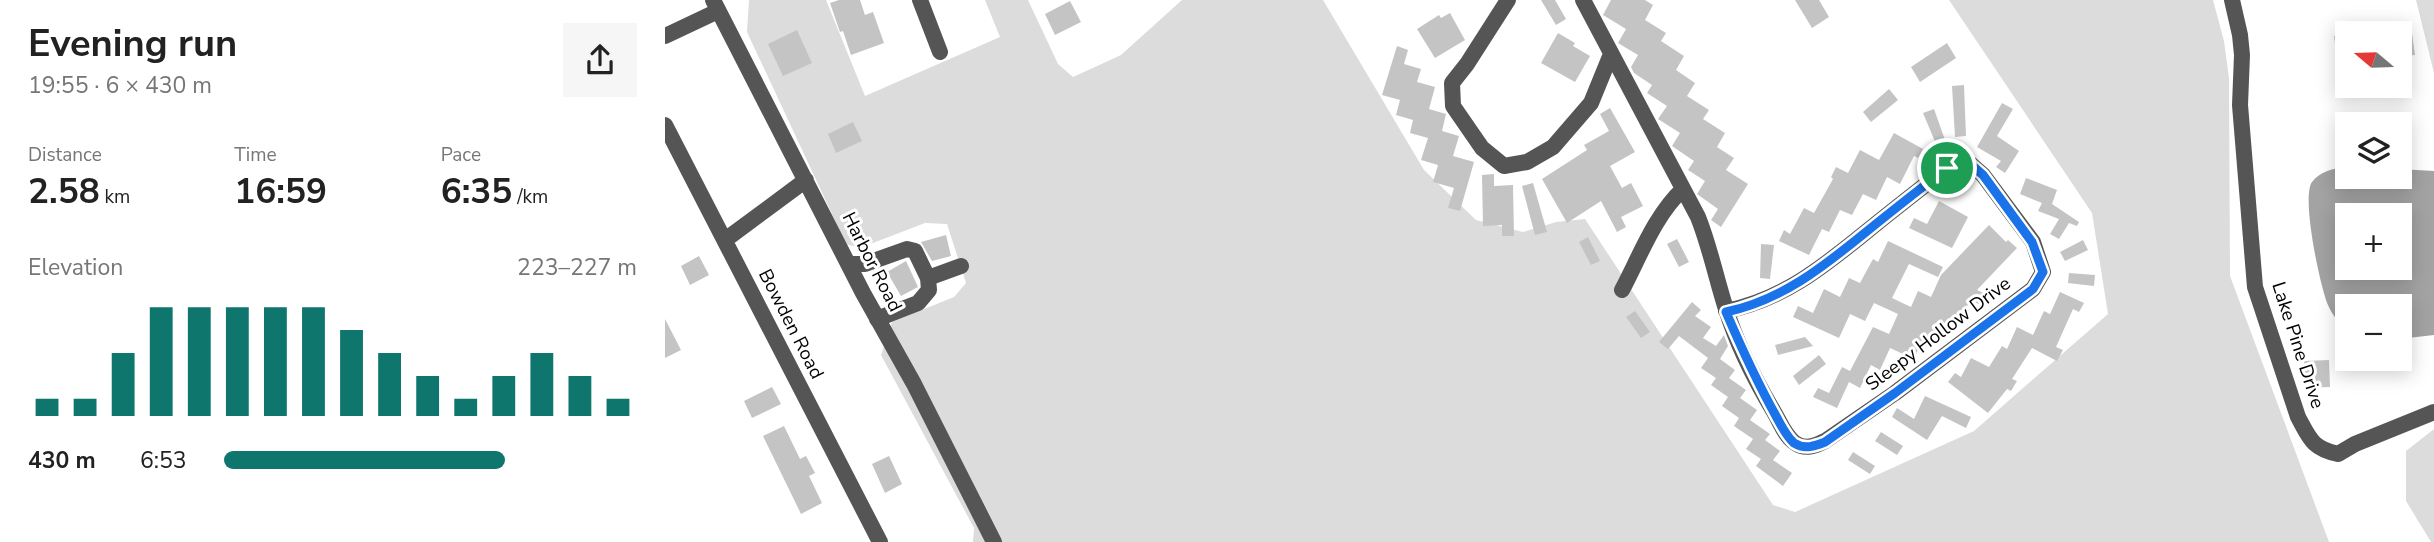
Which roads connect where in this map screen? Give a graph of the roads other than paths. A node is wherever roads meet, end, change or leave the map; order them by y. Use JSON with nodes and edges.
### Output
{"nodes":[{"id":1,"x":920,"y":0,"type":"edge"},
{"id":2,"x":1508,"y":0,"type":"edge"},
{"id":3,"x":1583,"y":0,"type":"edge"},
{"id":4,"x":2232,"y":0,"type":"edge"},
{"id":5,"x":715,"y":5,"type":"edge"},
{"id":6,"x":665,"y":36,"type":"edge"},
{"id":7,"x":940,"y":52,"type":"dead end"},
{"id":8,"x":1611,"y":54,"type":"junction"},
{"id":9,"x":665,"y":125,"type":"edge"},
{"id":10,"x":806,"y":180,"type":"junction"},
{"id":11,"x":1683,"y":189,"type":"junction"},
{"id":12,"x":725,"y":240,"type":"junction"},
{"id":13,"x":849,"y":264,"type":"junction"},
{"id":14,"x":961,"y":266,"type":"dead end"},
{"id":15,"x":928,"y":278,"type":"junction"},
{"id":16,"x":1622,"y":290,"type":"dead end"},
{"id":17,"x":1726,"y":312,"type":"junction"},
{"id":18,"x":877,"y":319,"type":"junction"},
{"id":19,"x":2434,"y":412,"type":"edge"},
{"id":20,"x":880,"y":542,"type":"edge"},
{"id":21,"x":994,"y":542,"type":"edge"}],
"edges":[{"from":1,"to":7,"type":"street"},
{"from":2,"to":8,"type":"street"},
{"from":3,"to":8,"type":"street","name":"Sleepy Hollow Drive"},
{"from":4,"to":19,"type":"street","name":"Lake Pine Drive"},
{"from":5,"to":6,"type":"street"},
{"from":5,"to":10,"type":"street","name":"Harbor Road"},
{"from":8,"to":11,"type":"street","name":"Sleepy Hollow Drive"},
{"from":9,"to":12,"type":"street","name":"Bowden Road"},
{"from":10,"to":12,"type":"street"},
{"from":10,"to":13,"type":"street","name":"Harbor Road"},
{"from":11,"to":16,"type":"street"},
{"from":11,"to":17,"type":"street","name":"Sleepy Hollow Drive"},
{"from":12,"to":20,"type":"street","name":"Bowden Road"},
{"from":13,"to":15,"type":"street"},
{"from":13,"to":18,"type":"street","name":"Harbor Road"},
{"from":14,"to":15,"type":"street"},
{"from":15,"to":18,"type":"street"},
{"from":17,"to":17,"type":"street","name":"Sleepy Hollow Drive"},
{"from":18,"to":21,"type":"street","name":"Harbor Road"}]}
